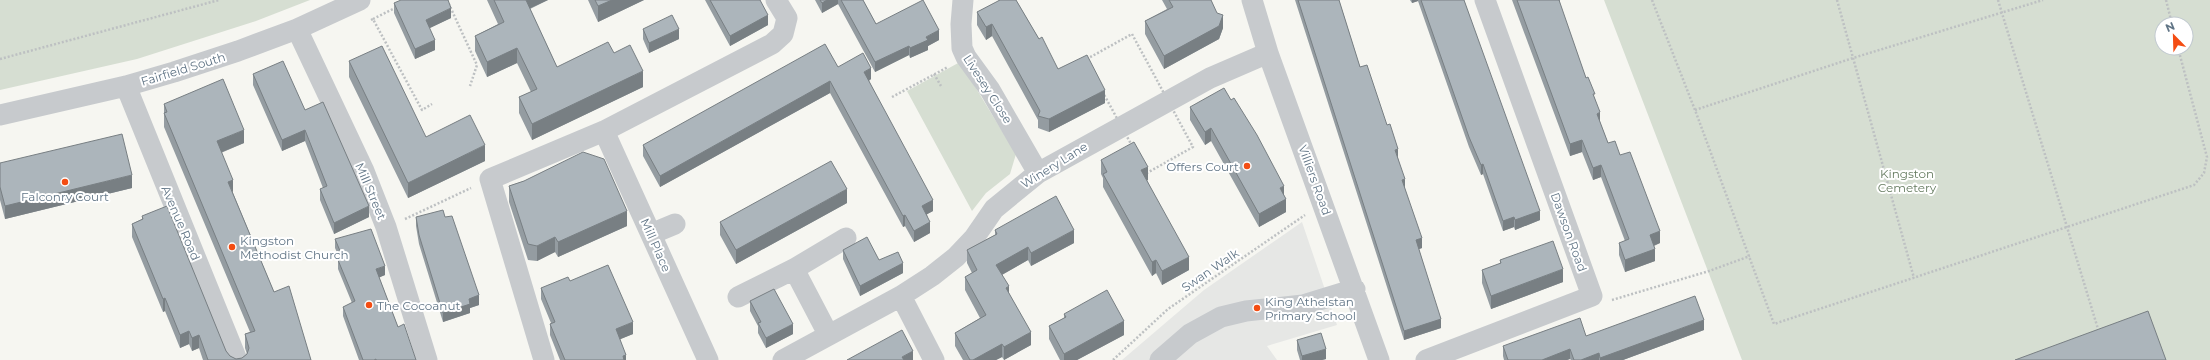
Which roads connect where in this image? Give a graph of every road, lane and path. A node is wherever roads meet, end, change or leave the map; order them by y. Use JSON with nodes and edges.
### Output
{"nodes":[{"id":1,"x":219,"y":0,"type":"edge"},
{"id":2,"x":360,"y":0,"type":"edge"},
{"id":3,"x":447,"y":0,"type":"edge"},
{"id":4,"x":776,"y":0,"type":"edge"},
{"id":5,"x":963,"y":0,"type":"edge"},
{"id":6,"x":1252,"y":0,"type":"edge"},
{"id":7,"x":1485,"y":0,"type":"edge"},
{"id":8,"x":1652,"y":0,"type":"edge"},
{"id":9,"x":1837,"y":0,"type":"edge"},
{"id":10,"x":1998,"y":0,"type":"edge"},
{"id":11,"x":2043,"y":0,"type":"edge"},
{"id":12,"x":2166,"y":0,"type":"edge"},
{"id":13,"x":398,"y":6,"type":"edge"},
{"id":14,"x":2001,"y":12,"type":"junction"},
{"id":15,"x":2170,"y":16,"type":"edge"},
{"id":16,"x":373,"y":19,"type":"junction"},
{"id":17,"x":367,"y":22,"type":"dead end"},
{"id":18,"x":297,"y":29,"type":"junction"},
{"id":19,"x":1132,"y":34,"type":"dead end"},
{"id":20,"x":1268,"y":53,"type":"junction"},
{"id":21,"x":2180,"y":56,"type":"edge"},
{"id":22,"x":966,"y":58,"type":"junction"},
{"id":23,"x":1854,"y":58,"type":"junction"},
{"id":24,"x":0,"y":59,"type":"edge"},
{"id":25,"x":934,"y":74,"type":"junction"},
{"id":26,"x":126,"y":86,"type":"junction"},
{"id":27,"x":470,"y":86,"type":"dead end"},
{"id":28,"x":941,"y":86,"type":"dead end"},
{"id":29,"x":892,"y":97,"type":"dead end"},
{"id":30,"x":1167,"y":101,"type":"junction"},
{"id":31,"x":432,"y":104,"type":"dead end"},
{"id":32,"x":1695,"y":110,"type":"junction"},
{"id":33,"x":0,"y":114,"type":"edge"},
{"id":34,"x":604,"y":131,"type":"junction"},
{"id":35,"x":1193,"y":147,"type":"dead end"},
{"id":36,"x":1038,"y":173,"type":"junction"},
{"id":37,"x":490,"y":179,"type":"junction"},
{"id":38,"x":1324,"y":202,"type":"junction"},
{"id":39,"x":675,"y":224,"type":"dead end"},
{"id":40,"x":386,"y":227,"type":"junction"},
{"id":41,"x":2067,"y":228,"type":"junction"},
{"id":42,"x":651,"y":234,"type":"junction"},
{"id":43,"x":846,"y":238,"type":"dead end"},
{"id":44,"x":1750,"y":256,"type":"junction"},
{"id":45,"x":794,"y":269,"type":"junction"},
{"id":46,"x":1914,"y":278,"type":"junction"},
{"id":47,"x":1355,"y":289,"type":"junction"},
{"id":48,"x":901,"y":296,"type":"junction"},
{"id":49,"x":1592,"y":296,"type":"junction"},
{"id":50,"x":738,"y":297,"type":"dead end"},
{"id":51,"x":2098,"y":329,"type":"edge"},
{"id":52,"x":828,"y":334,"type":"junction"},
{"id":53,"x":237,"y":360,"type":"edge"},
{"id":54,"x":427,"y":360,"type":"edge"},
{"id":55,"x":544,"y":360,"type":"edge"},
{"id":56,"x":708,"y":360,"type":"edge"},
{"id":57,"x":783,"y":360,"type":"edge"},
{"id":58,"x":934,"y":360,"type":"edge"},
{"id":59,"x":1113,"y":360,"type":"edge"},
{"id":60,"x":1160,"y":360,"type":"edge"},
{"id":61,"x":1379,"y":360,"type":"edge"},
{"id":62,"x":1426,"y":360,"type":"edge"}],
"edges":[{"from":1,"to":24,"type":"path"},
{"from":2,"to":18,"type":"street","name":"Fairfield South"},
{"from":3,"to":27,"type":"path"},
{"from":4,"to":34,"type":"street"},
{"from":5,"to":22,"type":"street","name":"Livesey Close"},
{"from":6,"to":20,"type":"street","name":"Villiers Road"},
{"from":7,"to":49,"type":"street","name":"Dawson Road"},
{"from":8,"to":32,"type":"path"},
{"from":9,"to":23,"type":"path"},
{"from":10,"to":14,"type":"path"},
{"from":11,"to":14,"type":"path"},
{"from":12,"to":15,"type":"path"},
{"from":13,"to":16,"type":"path"},
{"from":14,"to":23,"type":"path"},
{"from":14,"to":41,"type":"path"},
{"from":16,"to":17,"type":"path"},
{"from":16,"to":31,"type":"path"},
{"from":18,"to":26,"type":"street","name":"Fairfield South"},
{"from":18,"to":40,"type":"street","name":"Mill Street"},
{"from":19,"to":30,"type":"path"},
{"from":20,"to":30,"type":"street","name":"Winery Lane"},
{"from":20,"to":38,"type":"street","name":"Villiers Road"},
{"from":21,"to":41,"type":"path"},
{"from":22,"to":25,"type":"path"},
{"from":22,"to":36,"type":"street","name":"Livesey Close"},
{"from":23,"to":32,"type":"path"},
{"from":23,"to":46,"type":"path"},
{"from":25,"to":28,"type":"path"},
{"from":25,"to":29,"type":"path"},
{"from":26,"to":33,"type":"street","name":"Fairfield South"},
{"from":26,"to":53,"type":"street","name":"Avenue Road"},
{"from":30,"to":35,"type":"path"},
{"from":30,"to":36,"type":"street","name":"Winery Lane"},
{"from":32,"to":44,"type":"path"},
{"from":34,"to":37,"type":"street"},
{"from":34,"to":42,"type":"street","name":"Mill Place"},
{"from":36,"to":48,"type":"street","name":"Winery Lane"},
{"from":37,"to":40,"type":"path"},
{"from":37,"to":55,"type":"street"},
{"from":38,"to":47,"type":"street","name":"Villiers Road"},
{"from":38,"to":59,"type":"path","name":"Swan Walk"},
{"from":39,"to":42,"type":"street"},
{"from":40,"to":54,"type":"street","name":"Mill Street"},
{"from":41,"to":46,"type":"path"},
{"from":41,"to":51,"type":"path"},
{"from":42,"to":56,"type":"street","name":"Mill Place"},
{"from":43,"to":45,"type":"street"},
{"from":44,"to":46,"type":"path"},
{"from":44,"to":49,"type":"path"},
{"from":45,"to":50,"type":"street"},
{"from":45,"to":52,"type":"street"},
{"from":47,"to":60,"type":"street"},
{"from":47,"to":61,"type":"street","name":"Villiers Road"},
{"from":48,"to":52,"type":"street","name":"Winery Lane"},
{"from":48,"to":58,"type":"street"},
{"from":49,"to":62,"type":"street"},
{"from":52,"to":57,"type":"street","name":"Winery Lane"}]}
